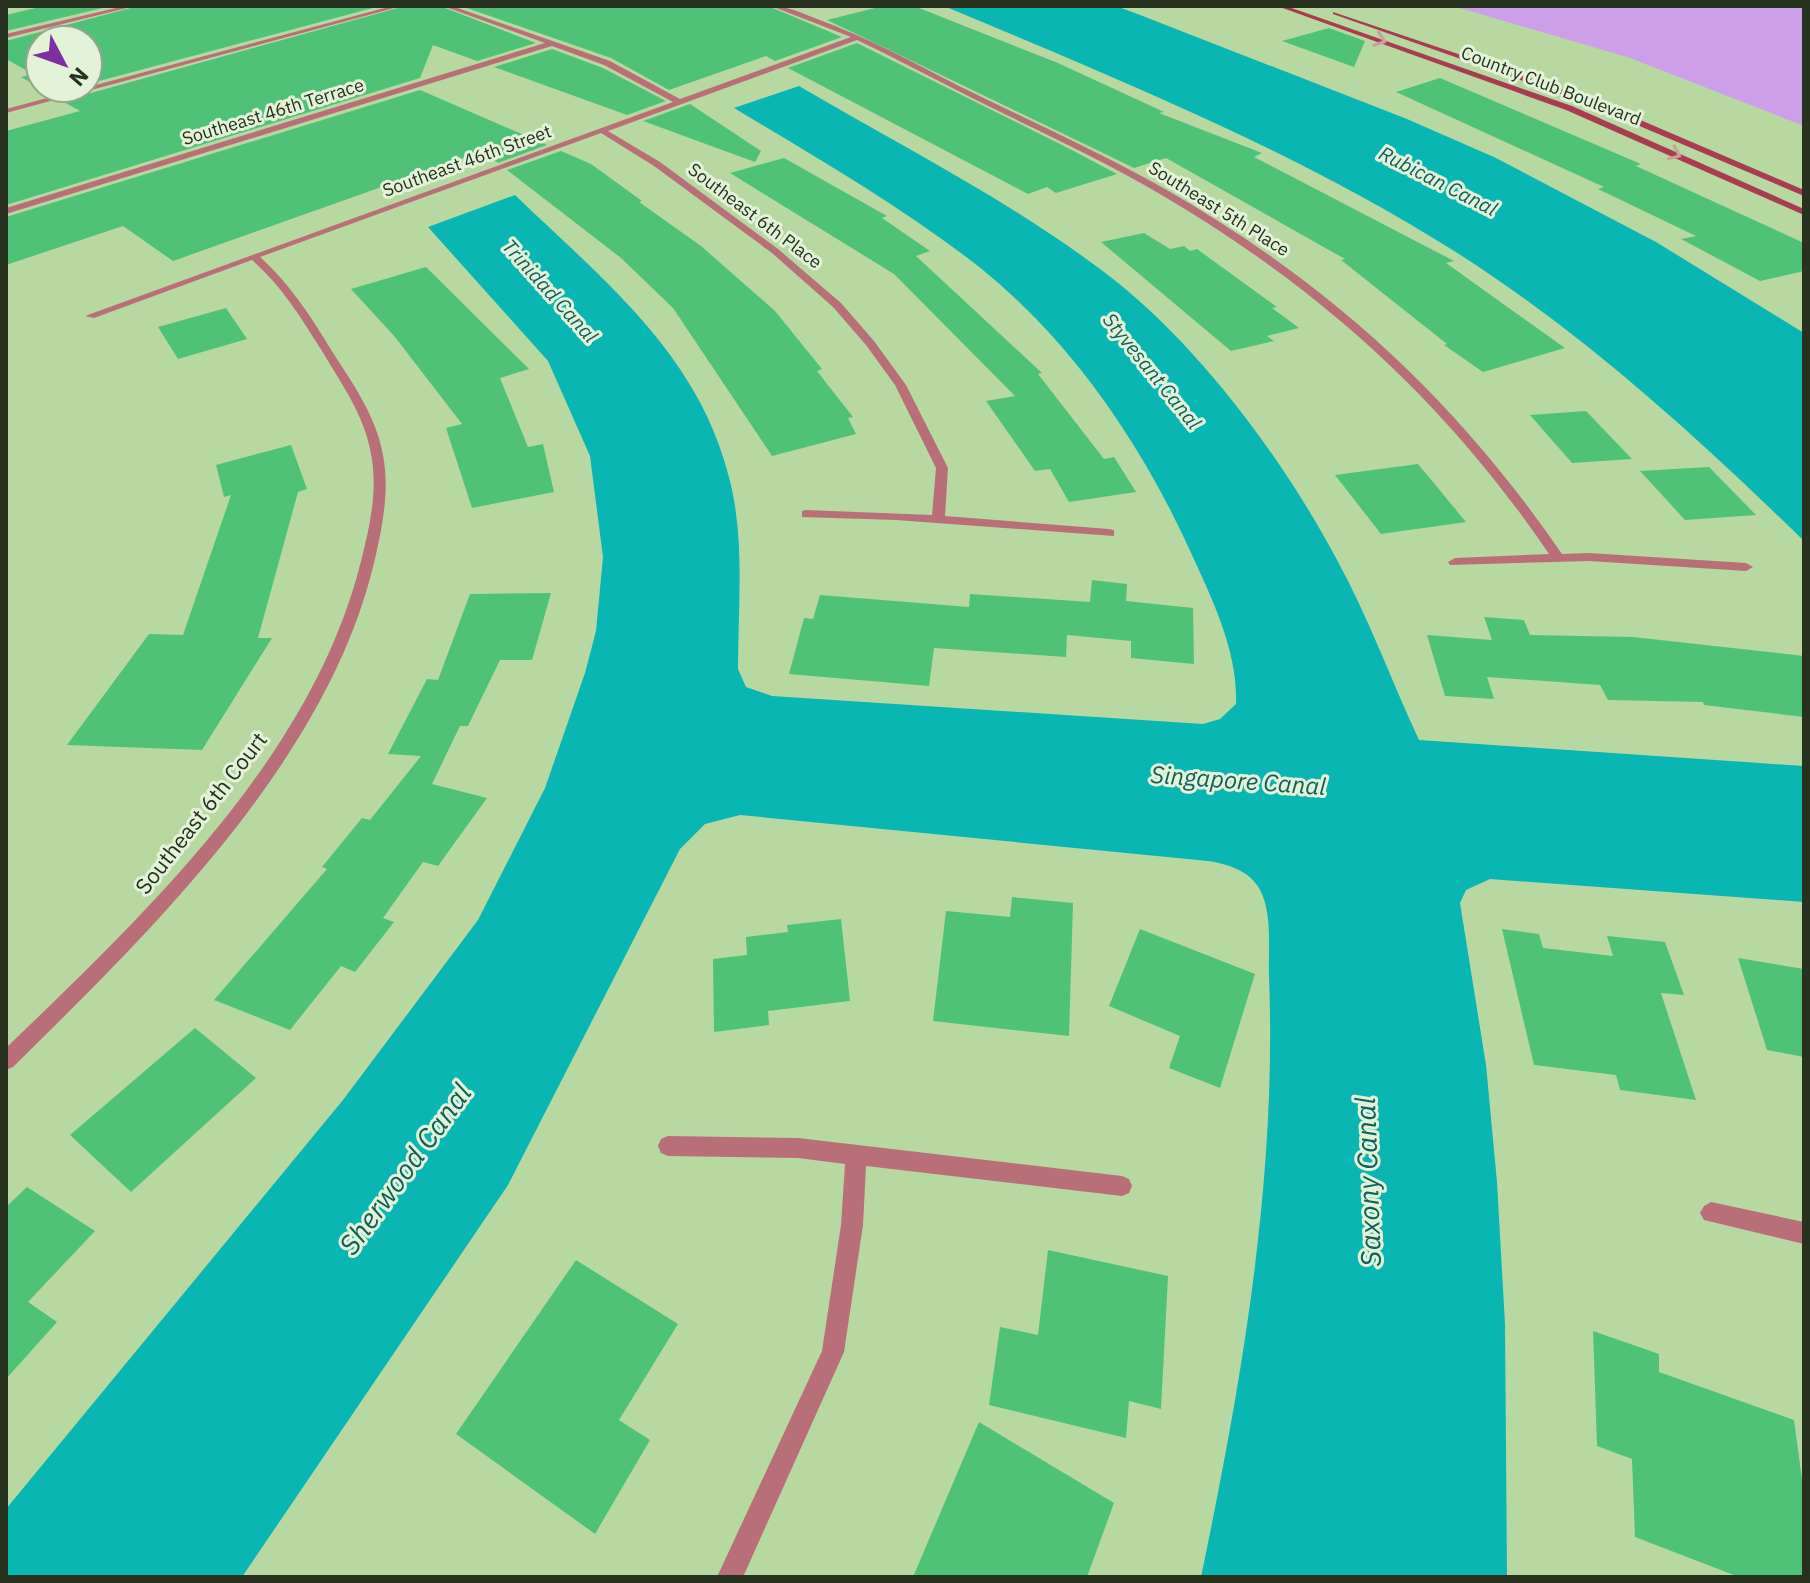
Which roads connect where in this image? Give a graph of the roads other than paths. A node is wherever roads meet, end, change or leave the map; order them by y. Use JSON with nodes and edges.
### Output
{"nodes":[{"id":1,"x":132,"y":6,"type":"edge"},
{"id":2,"x":399,"y":6,"type":"edge"},
{"id":3,"x":446,"y":6,"type":"edge"},
{"id":4,"x":774,"y":6,"type":"edge"},
{"id":5,"x":1280,"y":6,"type":"edge"},
{"id":6,"x":1327,"y":10,"type":"dead end"},
{"id":7,"x":1366,"y":23,"type":"junction"},
{"id":8,"x":1347,"y":29,"type":"junction"},
{"id":9,"x":6,"y":36,"type":"edge"},
{"id":10,"x":856,"y":38,"type":"junction"},
{"id":11,"x":550,"y":44,"type":"junction"},
{"id":12,"x":1513,"y":73,"type":"junction"},
{"id":13,"x":1491,"y":78,"type":"junction"},
{"id":14,"x":679,"y":102,"type":"junction"},
{"id":15,"x":6,"y":111,"type":"edge"},
{"id":16,"x":601,"y":130,"type":"junction"},
{"id":17,"x":1804,"y":193,"type":"edge"},
{"id":18,"x":6,"y":211,"type":"edge"},
{"id":19,"x":1804,"y":212,"type":"edge"},
{"id":20,"x":253,"y":256,"type":"junction"},
{"id":21,"x":90,"y":316,"type":"dead end"},
{"id":22,"x":806,"y":514,"type":"dead end"},
{"id":23,"x":938,"y":521,"type":"junction"},
{"id":24,"x":1109,"y":533,"type":"dead end"},
{"id":25,"x":1558,"y":558,"type":"junction"},
{"id":26,"x":1455,"y":562,"type":"dead end"},
{"id":27,"x":1746,"y":567,"type":"dead end"},
{"id":28,"x":6,"y":1061,"type":"edge"},
{"id":29,"x":668,"y":1146,"type":"dead end"},
{"id":30,"x":856,"y":1156,"type":"junction"},
{"id":31,"x":1122,"y":1186,"type":"dead end"},
{"id":32,"x":1711,"y":1213,"type":"dead end"},
{"id":33,"x":1804,"y":1233,"type":"edge"},
{"id":34,"x":730,"y":1577,"type":"edge"}],
"edges":[{"from":1,"to":9,"type":"street"},
{"from":2,"to":15,"type":"street"},
{"from":3,"to":11,"type":"street"},
{"from":4,"to":10,"type":"street","name":"Southeast 5th Place"},
{"from":5,"to":8,"type":"main road","name":"Country Club Boulevard"},
{"from":6,"to":7,"type":"main road","name":"Country Club Boulevard"},
{"from":7,"to":8,"type":"main road"},
{"from":7,"to":12,"type":"main road","name":"Country Club Boulevard"},
{"from":8,"to":13,"type":"main road","name":"Country Club Boulevard","one_way":true},
{"from":10,"to":14,"type":"street","name":"Southeast 46th Street"},
{"from":10,"to":25,"type":"street","name":"Southeast 5th Place"},
{"from":11,"to":14,"type":"street"},
{"from":11,"to":18,"type":"street","name":"Southeast 46th Terrace"},
{"from":12,"to":13,"type":"main road"},
{"from":12,"to":17,"type":"main road","name":"Country Club Boulevard"},
{"from":13,"to":19,"type":"main road","name":"Country Club Boulevard","one_way":true},
{"from":14,"to":16,"type":"street","name":"Southeast 46th Street"},
{"from":16,"to":20,"type":"street","name":"Southeast 46th Street"},
{"from":16,"to":23,"type":"street","name":"Southeast 6th Place"},
{"from":20,"to":21,"type":"street","name":"Southeast 46th Street"},
{"from":20,"to":28,"type":"street","name":"Southeast 6th Court"},
{"from":22,"to":23,"type":"street"},
{"from":23,"to":24,"type":"street"},
{"from":25,"to":26,"type":"street"},
{"from":25,"to":27,"type":"street"},
{"from":29,"to":30,"type":"street"},
{"from":30,"to":31,"type":"street"},
{"from":30,"to":34,"type":"street"},
{"from":32,"to":33,"type":"street"}]}
